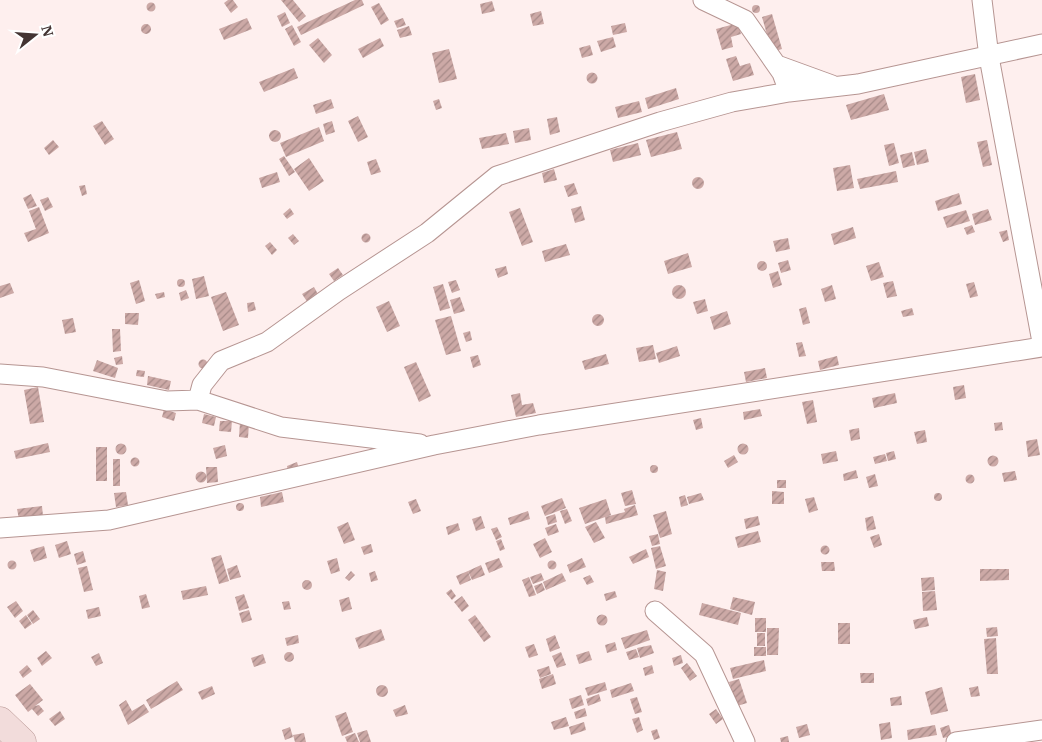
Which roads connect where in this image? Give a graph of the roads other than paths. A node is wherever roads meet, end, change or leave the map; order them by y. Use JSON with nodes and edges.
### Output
{"nodes":[{"id":1,"x":703,"y":0,"type":"edge"},
{"id":2,"x":982,"y":0,"type":"edge"},
{"id":3,"x":1042,"y":44,"type":"edge"},
{"id":4,"x":989,"y":57,"type":"junction"},
{"id":5,"x":777,"y":65,"type":"junction"},
{"id":6,"x":836,"y":86,"type":"junction"},
{"id":7,"x":789,"y":92,"type":"junction"},
{"id":8,"x":1042,"y":342,"type":"edge"},
{"id":9,"x":1042,"y":347,"type":"edge"},
{"id":10,"x":0,"y":374,"type":"edge"},
{"id":11,"x":198,"y":400,"type":"junction"},
{"id":12,"x":434,"y":445,"type":"junction"},
{"id":13,"x":0,"y":528,"type":"edge"},
{"id":14,"x":655,"y":611,"type":"dead end"},
{"id":15,"x":0,"y":721,"type":"edge"},
{"id":16,"x":1042,"y":730,"type":"edge"},
{"id":17,"x":22,"y":742,"type":"edge"},
{"id":18,"x":745,"y":742,"type":"edge"},
{"id":19,"x":956,"y":742,"type":"edge"}],
"edges":[{"from":1,"to":5,"type":"street"},
{"from":2,"to":4,"type":"street"},
{"from":3,"to":4,"type":"street"},
{"from":4,"to":6,"type":"street"},
{"from":4,"to":8,"type":"street"},
{"from":5,"to":6,"type":"street"},
{"from":5,"to":7,"type":"street"},
{"from":6,"to":7,"type":"street"},
{"from":7,"to":11,"type":"street"},
{"from":9,"to":12,"type":"street"},
{"from":10,"to":11,"type":"street"},
{"from":11,"to":12,"type":"street"},
{"from":12,"to":13,"type":"street"},
{"from":14,"to":18,"type":"street"},
{"from":15,"to":17,"type":"main road"},
{"from":16,"to":19,"type":"street"}]}
